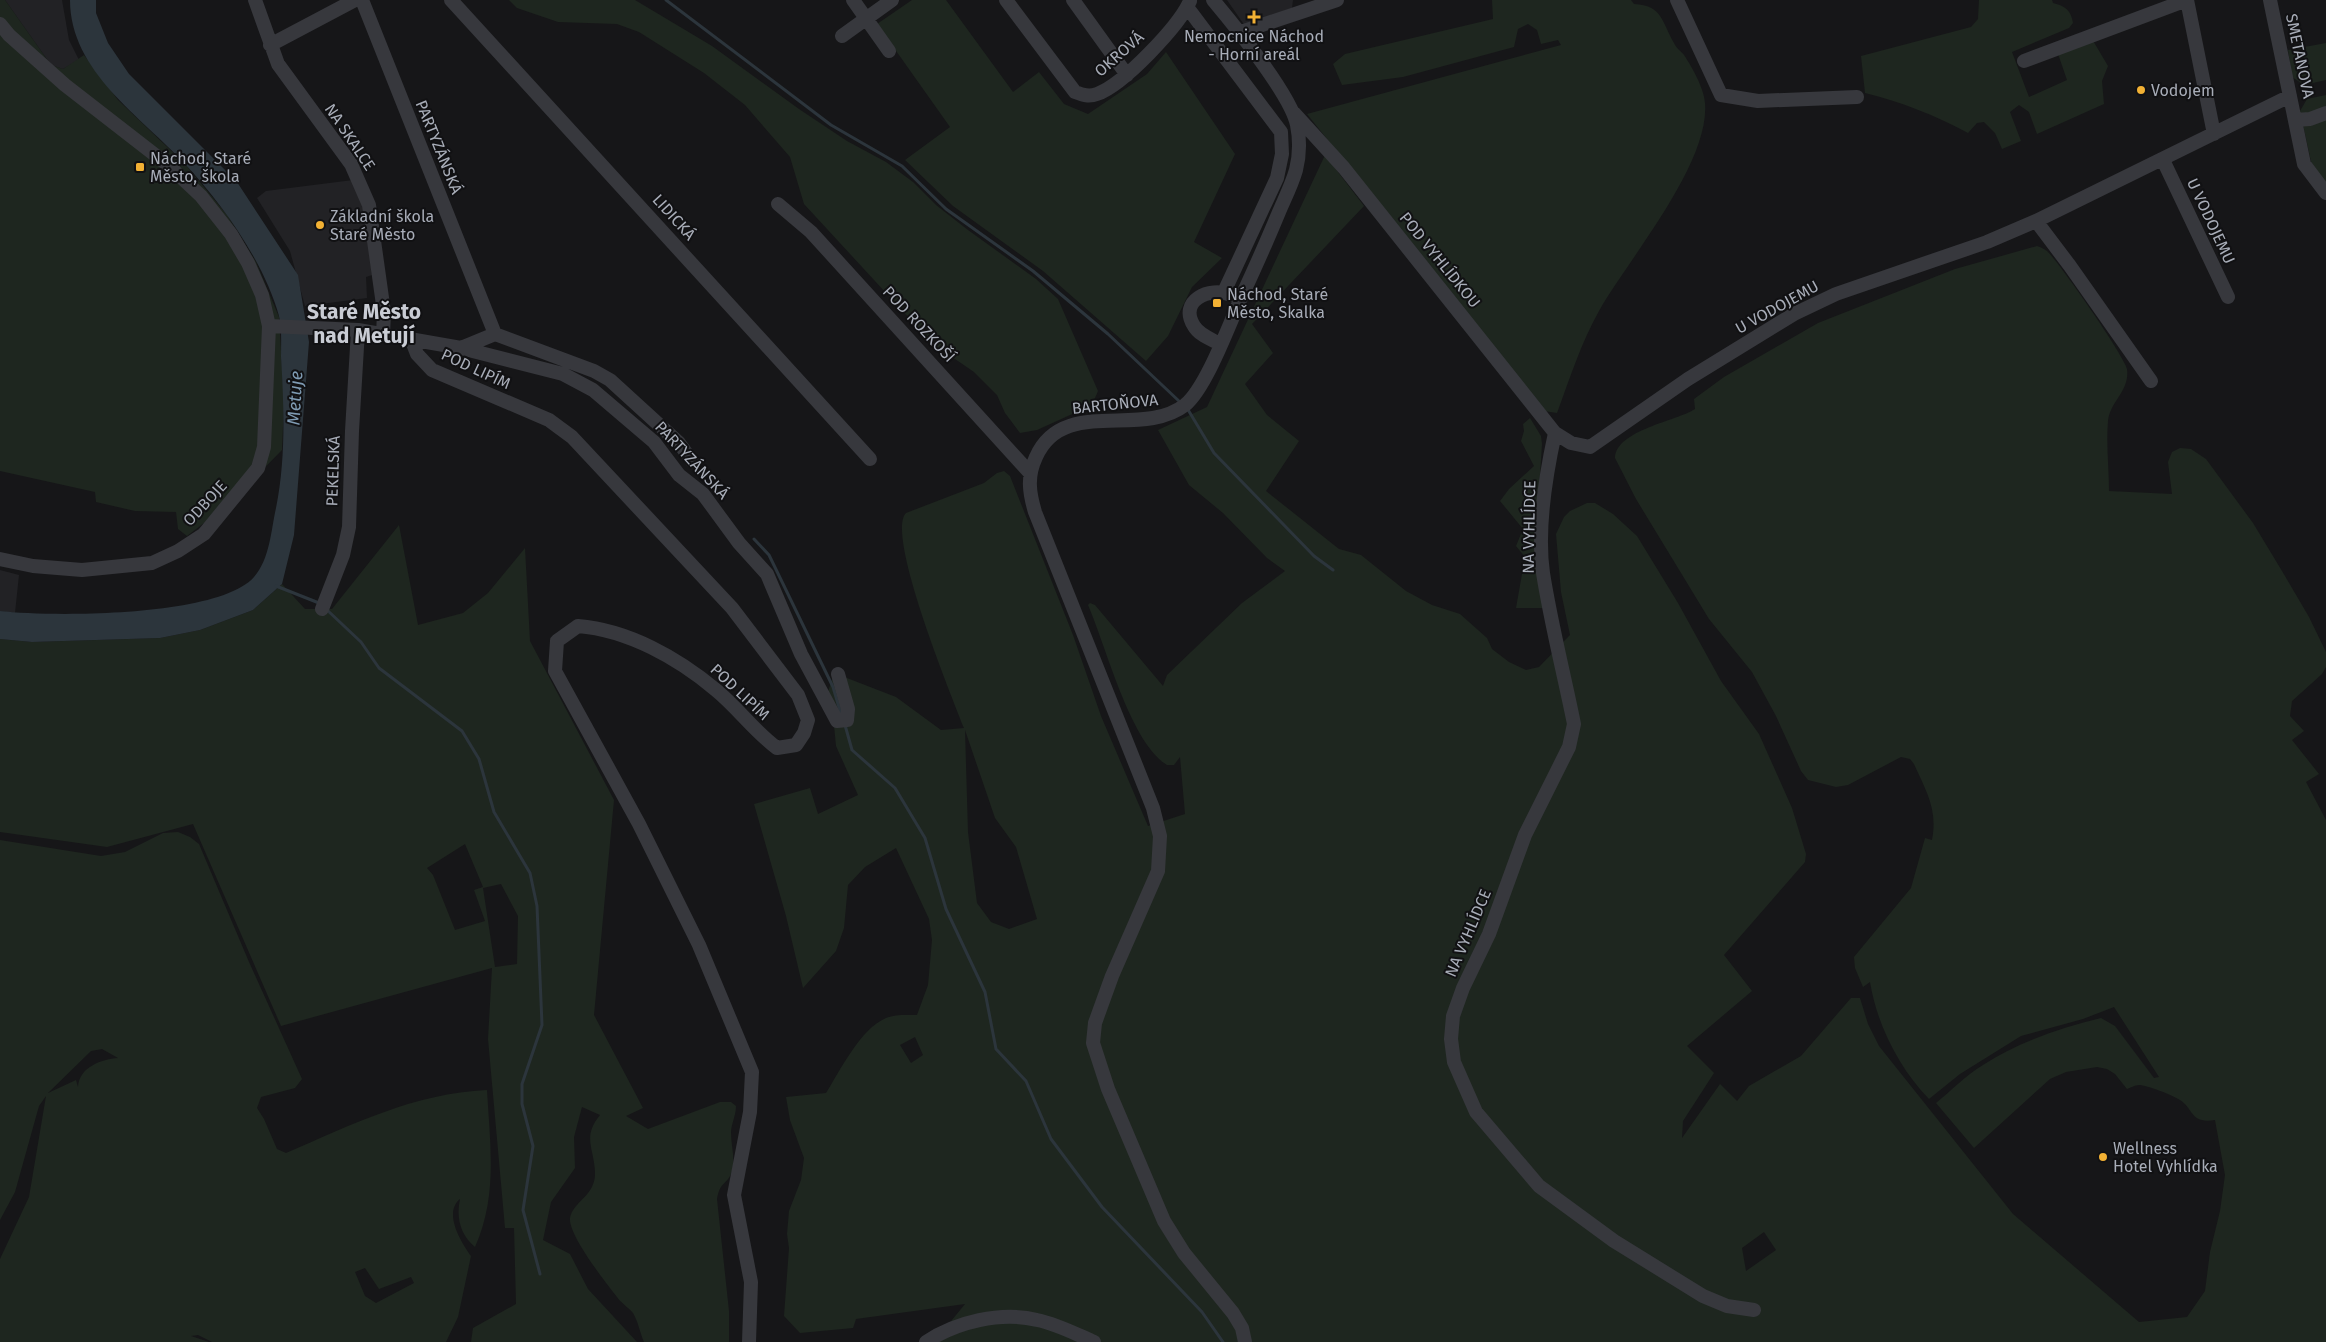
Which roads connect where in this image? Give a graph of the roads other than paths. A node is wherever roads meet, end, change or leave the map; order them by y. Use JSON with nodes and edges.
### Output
{"nodes":[{"id":1,"x":255,"y":0,"type":"edge"},
{"id":2,"x":355,"y":0,"type":"edge"},
{"id":3,"x":362,"y":0,"type":"edge"},
{"id":4,"x":451,"y":0,"type":"edge"},
{"id":5,"x":853,"y":0,"type":"edge"},
{"id":6,"x":892,"y":0,"type":"edge"},
{"id":7,"x":1006,"y":0,"type":"edge"},
{"id":8,"x":1074,"y":0,"type":"edge"},
{"id":9,"x":1213,"y":0,"type":"edge"},
{"id":10,"x":1337,"y":0,"type":"edge"},
{"id":11,"x":1677,"y":0,"type":"edge"},
{"id":12,"x":2187,"y":0,"type":"edge"},
{"id":13,"x":2270,"y":0,"type":"edge"},
{"id":14,"x":1189,"y":4,"type":"edge"},
{"id":15,"x":866,"y":19,"type":"junction"},
{"id":16,"x":0,"y":24,"type":"edge"},
{"id":17,"x":1238,"y":33,"type":"junction"},
{"id":18,"x":842,"y":36,"type":"dead end"},
{"id":19,"x":270,"y":45,"type":"junction"},
{"id":20,"x":889,"y":51,"type":"dead end"},
{"id":21,"x":2024,"y":61,"type":"dead end"},
{"id":22,"x":1126,"y":74,"type":"junction"},
{"id":23,"x":2290,"y":96,"type":"junction"},
{"id":24,"x":1857,"y":97,"type":"dead end"},
{"id":25,"x":1293,"y":113,"type":"junction"},
{"id":26,"x":2326,"y":113,"type":"edge"},
{"id":27,"x":2295,"y":120,"type":"junction"},
{"id":28,"x":2214,"y":134,"type":"junction"},
{"id":29,"x":2163,"y":160,"type":"junction"},
{"id":30,"x":2326,"y":194,"type":"edge"},
{"id":31,"x":778,"y":204,"type":"dead end"},
{"id":32,"x":2036,"y":221,"type":"junction"},
{"id":33,"x":1226,"y":287,"type":"junction"},
{"id":34,"x":2228,"y":297,"type":"dead end"},
{"id":35,"x":1240,"y":300,"type":"junction"},
{"id":36,"x":273,"y":326,"type":"junction"},
{"id":37,"x":358,"y":330,"type":"junction"},
{"id":38,"x":383,"y":334,"type":"junction"},
{"id":39,"x":494,"y":334,"type":"junction"},
{"id":40,"x":412,"y":341,"type":"junction"},
{"id":41,"x":1220,"y":344,"type":"junction"},
{"id":42,"x":461,"y":348,"type":"junction"},
{"id":43,"x":2150,"y":381,"type":"dead end"},
{"id":44,"x":1555,"y":433,"type":"junction"},
{"id":45,"x":870,"y":459,"type":"dead end"},
{"id":46,"x":692,"y":461,"type":"dead end"},
{"id":47,"x":1030,"y":473,"type":"junction"},
{"id":48,"x":0,"y":559,"type":"edge"},
{"id":49,"x":322,"y":609,"type":"dead end"},
{"id":50,"x":838,"y":674,"type":"dead end"},
{"id":51,"x":1754,"y":1310,"type":"dead end"},
{"id":52,"x":749,"y":1342,"type":"edge"},
{"id":53,"x":926,"y":1342,"type":"edge"},
{"id":54,"x":1094,"y":1342,"type":"edge"},
{"id":55,"x":1245,"y":1342,"type":"edge"}],
"edges":[{"from":1,"to":19,"type":"street","name":"NA SKALCE"},
{"from":2,"to":19,"type":"street"},
{"from":3,"to":39,"type":"street","name":"PARTYZÁNSKÁ"},
{"from":4,"to":45,"type":"street","name":"LIDICKÁ"},
{"from":5,"to":15,"type":"street"},
{"from":6,"to":15,"type":"street"},
{"from":7,"to":22,"type":"street","name":"OKROVÁ"},
{"from":8,"to":22,"type":"street"},
{"from":9,"to":17,"type":"street","name":"BARTOŇOVA"},
{"from":10,"to":17,"type":"street"},
{"from":11,"to":24,"type":"street"},
{"from":12,"to":21,"type":"street"},
{"from":12,"to":28,"type":"street"},
{"from":13,"to":23,"type":"street","name":"SMETANOVA"},
{"from":14,"to":22,"type":"street","name":"OKROVÁ"},
{"from":14,"to":33,"type":"street"},
{"from":15,"to":18,"type":"street"},
{"from":15,"to":20,"type":"street"},
{"from":16,"to":36,"type":"street","name":"ODBOJE"},
{"from":17,"to":25,"type":"street","name":"BARTOŇOVA"},
{"from":19,"to":38,"type":"street","name":"NA SKALCE"},
{"from":23,"to":27,"type":"street","name":"SMETANOVA"},
{"from":23,"to":28,"type":"street","name":"U VODOJEMU"},
{"from":25,"to":35,"type":"street","name":"BARTOŇOVA"},
{"from":25,"to":44,"type":"street","name":"POD VYHLÍDKOU"},
{"from":26,"to":27,"type":"street"},
{"from":27,"to":30,"type":"street","name":"SMETANOVA"},
{"from":28,"to":29,"type":"street","name":"U VODOJEMU"},
{"from":29,"to":32,"type":"street","name":"U VODOJEMU"},
{"from":29,"to":34,"type":"street","name":"U VODOJEMU"},
{"from":31,"to":47,"type":"street","name":"POD ROZKOŠÍ"},
{"from":32,"to":43,"type":"street"},
{"from":32,"to":44,"type":"street","name":"U VODOJEMU"},
{"from":33,"to":35,"type":"street"},
{"from":33,"to":41,"type":"street"},
{"from":35,"to":41,"type":"street","name":"BARTOŇOVA"},
{"from":36,"to":37,"type":"street"},
{"from":36,"to":48,"type":"street","name":"ODBOJE"},
{"from":37,"to":38,"type":"street"},
{"from":37,"to":49,"type":"street","name":"PEKELSKÁ"},
{"from":38,"to":40,"type":"street"},
{"from":39,"to":42,"type":"street"},
{"from":39,"to":46,"type":"street","name":"PARTYZÁNSKÁ"},
{"from":40,"to":42,"type":"street"},
{"from":40,"to":52,"type":"street","name":"POD LIPÍM"},
{"from":41,"to":47,"type":"street","name":"BARTOŇOVA"},
{"from":42,"to":50,"type":"street","name":"PARTYZÁNSKÁ"},
{"from":44,"to":51,"type":"street","name":"NA VYHLÍDCE"},
{"from":47,"to":55,"type":"street","name":"BARTOŇOVA"},
{"from":53,"to":54,"type":"street"}]}
